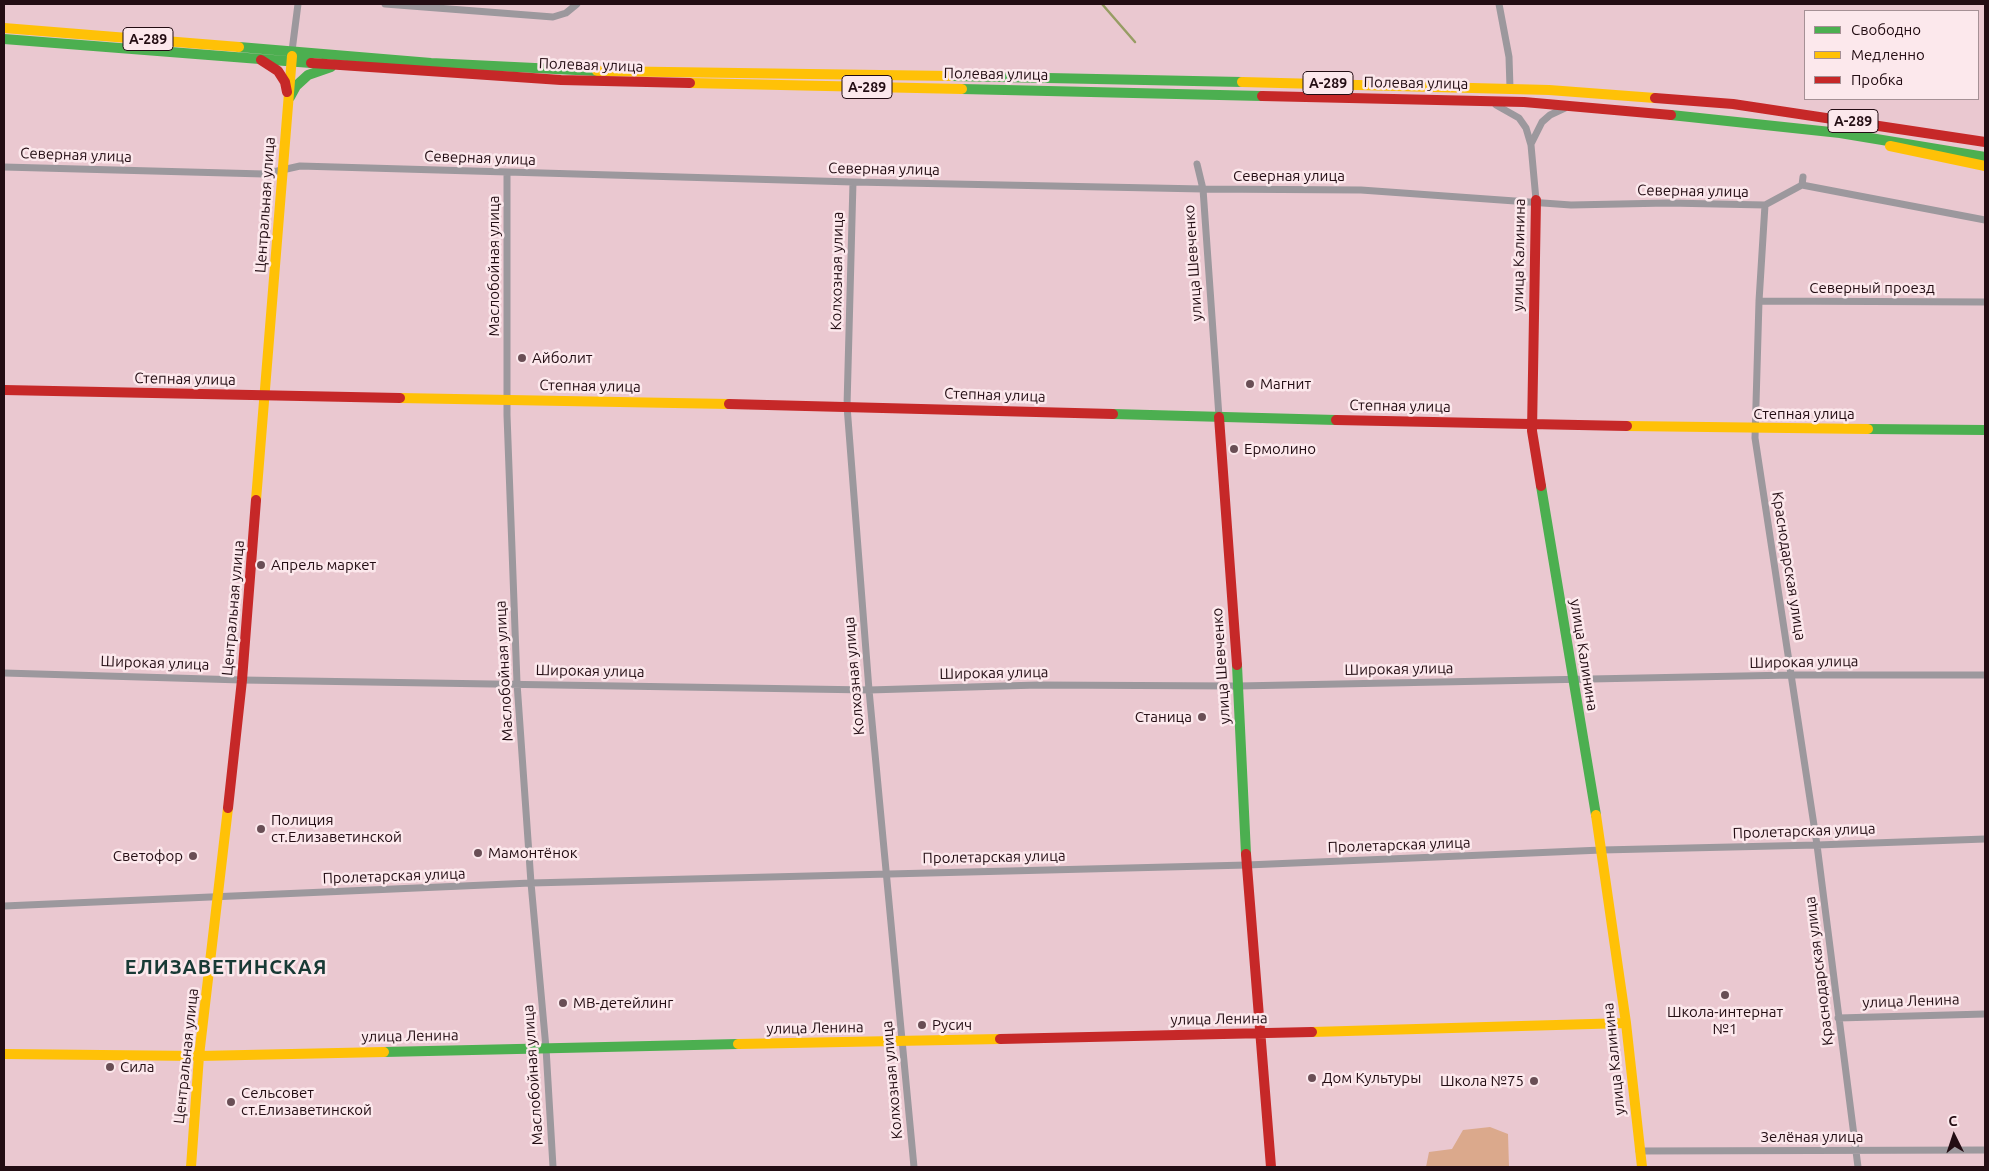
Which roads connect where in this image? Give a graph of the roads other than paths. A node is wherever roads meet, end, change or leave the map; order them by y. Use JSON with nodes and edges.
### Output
{"nodes":[{"id":1,"x":298,"y":4,"type":"edge"},
{"id":2,"x":385,"y":4,"type":"edge"},
{"id":3,"x":577,"y":4,"type":"edge"},
{"id":4,"x":1499,"y":4,"type":"edge"},
{"id":5,"x":4,"y":28,"type":"edge"},
{"id":6,"x":4,"y":38,"type":"edge"},
{"id":7,"x":292,"y":56,"type":"junction"},
{"id":8,"x":259,"y":58,"type":"junction"},
{"id":9,"x":339,"y":65,"type":"junction"},
{"id":10,"x":1510,"y":88,"type":"junction"},
{"id":11,"x":288,"y":100,"type":"junction"},
{"id":12,"x":1478,"y":100,"type":"junction"},
{"id":13,"x":1582,"y":106,"type":"junction"},
{"id":14,"x":1853,"y":135,"type":"junction"},
{"id":15,"x":1985,"y":142,"type":"edge"},
{"id":16,"x":1531,"y":145,"type":"junction"},
{"id":17,"x":1985,"y":157,"type":"edge"},
{"id":18,"x":1197,"y":164,"type":"dead end"},
{"id":19,"x":1985,"y":166,"type":"edge"},
{"id":20,"x":4,"y":167,"type":"edge"},
{"id":21,"x":282,"y":169,"type":"junction"},
{"id":22,"x":507,"y":173,"type":"junction"},
{"id":23,"x":1803,"y":177,"type":"dead end"},
{"id":24,"x":853,"y":182,"type":"junction"},
{"id":25,"x":1802,"y":185,"type":"junction"},
{"id":26,"x":1203,"y":189,"type":"junction"},
{"id":27,"x":1536,"y":200,"type":"junction"},
{"id":28,"x":1765,"y":206,"type":"junction"},
{"id":29,"x":1985,"y":220,"type":"edge"},
{"id":30,"x":1759,"y":301,"type":"junction"},
{"id":31,"x":1985,"y":302,"type":"edge"},
{"id":32,"x":4,"y":390,"type":"edge"},
{"id":33,"x":266,"y":396,"type":"junction"},
{"id":34,"x":508,"y":400,"type":"junction"},
{"id":35,"x":847,"y":406,"type":"junction"},
{"id":36,"x":1219,"y":417,"type":"junction"},
{"id":37,"x":1532,"y":423,"type":"junction"},
{"id":38,"x":1756,"y":429,"type":"junction"},
{"id":39,"x":1985,"y":430,"type":"edge"},
{"id":40,"x":4,"y":673,"type":"edge"},
{"id":41,"x":1792,"y":675,"type":"junction"},
{"id":42,"x":1985,"y":675,"type":"edge"},
{"id":43,"x":242,"y":680,"type":"junction"},
{"id":44,"x":1572,"y":680,"type":"junction"},
{"id":45,"x":517,"y":683,"type":"junction"},
{"id":46,"x":1238,"y":686,"type":"junction"},
{"id":47,"x":869,"y":690,"type":"junction"},
{"id":48,"x":1985,"y":839,"type":"edge"},
{"id":49,"x":1817,"y":845,"type":"junction"},
{"id":50,"x":1602,"y":850,"type":"junction"},
{"id":51,"x":1247,"y":865,"type":"junction"},
{"id":52,"x":886,"y":873,"type":"junction"},
{"id":53,"x":531,"y":884,"type":"junction"},
{"id":54,"x":219,"y":897,"type":"junction"},
{"id":55,"x":4,"y":906,"type":"edge"},
{"id":56,"x":1985,"y":1014,"type":"edge"},
{"id":57,"x":1838,"y":1018,"type":"junction"},
{"id":58,"x":1626,"y":1023,"type":"junction"},
{"id":59,"x":1262,"y":1033,"type":"junction"},
{"id":60,"x":902,"y":1041,"type":"junction"},
{"id":61,"x":546,"y":1048,"type":"junction"},
{"id":62,"x":4,"y":1054,"type":"edge"},
{"id":63,"x":199,"y":1056,"type":"junction"},
{"id":64,"x":1855,"y":1150,"type":"junction"},
{"id":65,"x":1985,"y":1150,"type":"edge"},
{"id":66,"x":1639,"y":1151,"type":"junction"},
{"id":67,"x":191,"y":1167,"type":"edge"},
{"id":68,"x":553,"y":1167,"type":"edge"},
{"id":69,"x":914,"y":1167,"type":"edge"},
{"id":70,"x":1271,"y":1167,"type":"edge"},
{"id":71,"x":1642,"y":1167,"type":"edge"},
{"id":72,"x":1858,"y":1167,"type":"edge"}],
"edges":[{"from":1,"to":7,"type":"street"},
{"from":2,"to":3,"type":"street"},
{"from":4,"to":10,"type":"street"},
{"from":5,"to":7,"type":"main road","name":"Полевая улица","number":"А-289"},
{"from":6,"to":8,"type":"main road","name":"Полевая улица","number":"А-289"},
{"from":7,"to":8,"type":"main road","name":"Полевая улица","number":"А-289"},
{"from":7,"to":9,"type":"main road","name":"Полевая улица","number":"А-289"},
{"from":7,"to":10,"type":"main road","name":"Полевая улица","number":"А-289"},
{"from":7,"to":11,"type":"main road","name":"Центральная улица"},
{"from":8,"to":11,"type":"main road"},
{"from":9,"to":11,"type":"main road","number":"А-289"},
{"from":9,"to":12,"type":"main road","name":"Полевая улица","number":"А-289"},
{"from":10,"to":15,"type":"main road","name":"Полевая улица","number":"А-289"},
{"from":11,"to":21,"type":"main road","name":"Центральная улица"},
{"from":12,"to":13,"type":"main road","name":"Полевая улица","number":"А-289"},
{"from":12,"to":16,"type":"street","number":"А-289"},
{"from":13,"to":14,"type":"main road","name":"Полевая улица","number":"А-289"},
{"from":13,"to":16,"type":"street","number":"А-289"},
{"from":14,"to":17,"type":"main road","name":"Полевая улица","number":"А-289"},
{"from":14,"to":19,"type":"main road"},
{"from":16,"to":27,"type":"street","name":"улица Калинина"},
{"from":18,"to":26,"type":"street","name":"улица Шевченко"},
{"from":20,"to":21,"type":"street","name":"Северная улица"},
{"from":21,"to":22,"type":"street","name":"Северная улица"},
{"from":21,"to":33,"type":"main road","name":"Центральная улица"},
{"from":22,"to":24,"type":"street","name":"Северная улица"},
{"from":22,"to":34,"type":"street","name":"Маслобойная улица"},
{"from":23,"to":25,"type":"street"},
{"from":24,"to":26,"type":"street","name":"Северная улица"},
{"from":24,"to":35,"type":"street","name":"Колхозная улица"},
{"from":25,"to":28,"type":"street"},
{"from":25,"to":29,"type":"street"},
{"from":26,"to":27,"type":"street","name":"Северная улица"},
{"from":26,"to":36,"type":"street","name":"улица Шевченко"},
{"from":27,"to":28,"type":"street","name":"Северная улица"},
{"from":27,"to":37,"type":"main road","name":"улица Калинина"},
{"from":28,"to":30,"type":"street","name":"Краснодарская улица"},
{"from":30,"to":31,"type":"street","name":"Северный проезд"},
{"from":30,"to":38,"type":"street","name":"Краснодарская улица"},
{"from":32,"to":33,"type":"main road","name":"Степная улица"},
{"from":33,"to":34,"type":"main road","name":"Степная улица"},
{"from":33,"to":43,"type":"main road","name":"Центральная улица"},
{"from":34,"to":35,"type":"main road","name":"Степная улица"},
{"from":34,"to":45,"type":"street","name":"Маслобойная улица"},
{"from":35,"to":36,"type":"main road","name":"Степная улица"},
{"from":35,"to":47,"type":"street","name":"Колхозная улица"},
{"from":36,"to":37,"type":"main road","name":"Степная улица"},
{"from":36,"to":46,"type":"main road","name":"улица Шевченко"},
{"from":37,"to":38,"type":"main road","name":"Степная улица"},
{"from":37,"to":44,"type":"main road","name":"улица Калинина"},
{"from":38,"to":39,"type":"main road","name":"Степная улица"},
{"from":38,"to":41,"type":"street","name":"Краснодарская улица"},
{"from":40,"to":43,"type":"street","name":"Широкая улица"},
{"from":41,"to":42,"type":"street","name":"Широкая улица"},
{"from":41,"to":44,"type":"street","name":"Широкая улица"},
{"from":41,"to":49,"type":"street","name":"Краснодарская улица"},
{"from":43,"to":45,"type":"street","name":"Широкая улица"},
{"from":43,"to":54,"type":"main road","name":"Центральная улица"},
{"from":44,"to":46,"type":"street","name":"Широкая улица"},
{"from":44,"to":50,"type":"main road","name":"улица Калинина"},
{"from":45,"to":47,"type":"street","name":"Широкая улица"},
{"from":45,"to":53,"type":"street","name":"Маслобойная улица"},
{"from":46,"to":47,"type":"street","name":"Широкая улица"},
{"from":46,"to":51,"type":"main road","name":"улица Шевченко"},
{"from":47,"to":52,"type":"street","name":"Колхозная улица"},
{"from":48,"to":49,"type":"street","name":"Пролетарская улица"},
{"from":49,"to":50,"type":"street","name":"Пролетарская улица"},
{"from":49,"to":57,"type":"street","name":"Краснодарская улица"},
{"from":50,"to":51,"type":"street","name":"Пролетарская улица"},
{"from":50,"to":58,"type":"main road","name":"улица Калинина"},
{"from":51,"to":52,"type":"street","name":"Пролетарская улица"},
{"from":51,"to":59,"type":"main road","name":"улица Шевченко"},
{"from":52,"to":53,"type":"street","name":"Пролетарская улица"},
{"from":52,"to":60,"type":"street","name":"Колхозная улица"},
{"from":53,"to":54,"type":"street","name":"Пролетарская улица"},
{"from":53,"to":61,"type":"street","name":"Маслобойная улица"},
{"from":54,"to":55,"type":"street","name":"Пролетарская улица"},
{"from":54,"to":63,"type":"main road","name":"Центральная улица"},
{"from":56,"to":57,"type":"street","name":"улица Ленина"},
{"from":57,"to":64,"type":"street","name":"Краснодарская улица"},
{"from":58,"to":59,"type":"main road","name":"улица Ленина"},
{"from":58,"to":66,"type":"main road","name":"улица Калинина"},
{"from":59,"to":60,"type":"main road","name":"улица Ленина"},
{"from":59,"to":70,"type":"main road","name":"улица Шевченко"},
{"from":60,"to":61,"type":"main road","name":"улица Ленина"},
{"from":60,"to":69,"type":"street","name":"Колхозная улица"},
{"from":61,"to":63,"type":"main road","name":"улица Ленина"},
{"from":61,"to":68,"type":"street","name":"Маслобойная улица"},
{"from":62,"to":63,"type":"main road","name":"улица Ленина"},
{"from":63,"to":67,"type":"main road","name":"Центральная улица"},
{"from":64,"to":65,"type":"street","name":"Зелёная улица"},
{"from":64,"to":66,"type":"street","name":"Зелёная улица"},
{"from":64,"to":72,"type":"street","name":"Краснодарская улица"},
{"from":66,"to":71,"type":"main road","name":"улица Калинина"}]}
